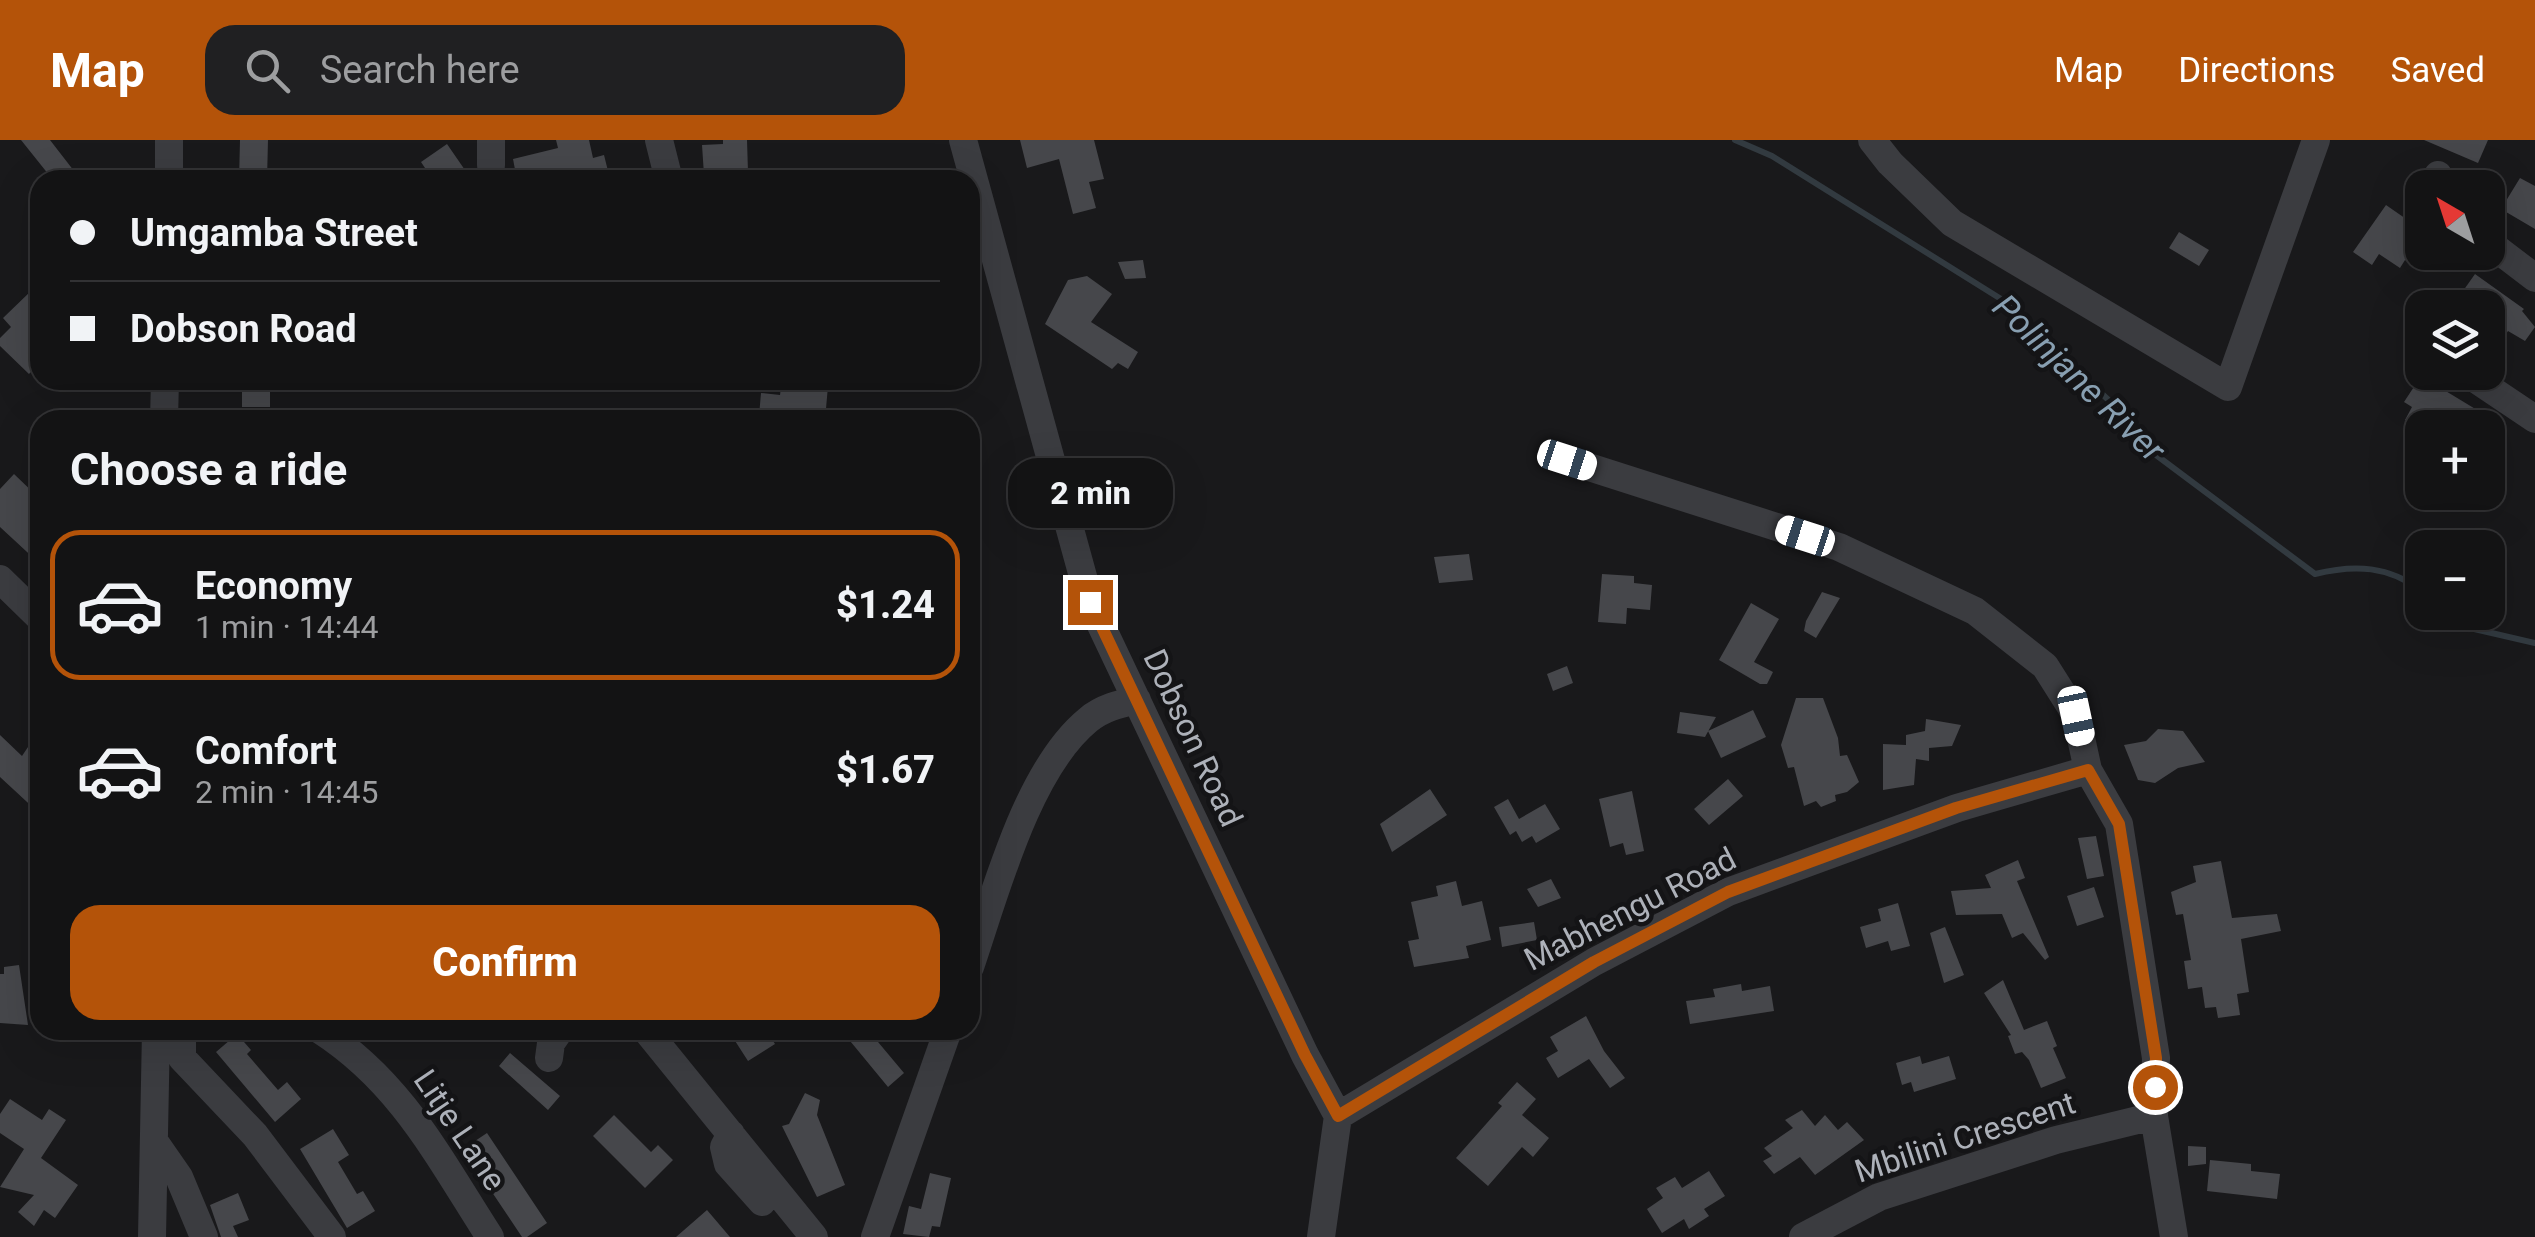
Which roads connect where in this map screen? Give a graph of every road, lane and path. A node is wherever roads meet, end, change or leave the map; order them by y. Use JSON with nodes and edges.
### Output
{"nodes":[{"id":1,"x":170,"y":140,"type":"edge"},
{"id":2,"x":659,"y":140,"type":"edge"},
{"id":3,"x":964,"y":140,"type":"edge"},
{"id":4,"x":1872,"y":140,"type":"edge"},
{"id":5,"x":2316,"y":140,"type":"edge"},
{"id":6,"x":169,"y":170,"type":"edge"},
{"id":7,"x":666,"y":170,"type":"edge"},
{"id":8,"x":972,"y":170,"type":"edge"},
{"id":9,"x":980,"y":199,"type":"edge"},
{"id":10,"x":2505,"y":255,"type":"edge"},
{"id":11,"x":2535,"y":278,"type":"edge"},
{"id":12,"x":2492,"y":390,"type":"edge"},
{"id":13,"x":2535,"y":419,"type":"edge"},
{"id":14,"x":1567,"y":460,"type":"dead end"},
{"id":15,"x":0,"y":579,"type":"edge"},
{"id":16,"x":30,"y":608,"type":"edge"},
{"id":17,"x":1137,"y":700,"type":"junction"},
{"id":18,"x":2088,"y":770,"type":"junction"},
{"id":19,"x":980,"y":911,"type":"edge"},
{"id":20,"x":156,"y":1040,"type":"edge"},
{"id":21,"x":182,"y":1040,"type":"edge"},
{"id":22,"x":336,"y":1040,"type":"edge"},
{"id":23,"x":553,"y":1040,"type":"edge"},
{"id":24,"x":654,"y":1040,"type":"edge"},
{"id":25,"x":945,"y":1040,"type":"edge"},
{"id":26,"x":549,"y":1058,"type":"dead end"},
{"id":27,"x":1338,"y":1116,"type":"junction"},
{"id":28,"x":2154,"y":1116,"type":"junction"},
{"id":29,"x":730,"y":1134,"type":"junction"},
{"id":30,"x":154,"y":1140,"type":"junction"},
{"id":31,"x":152,"y":1237,"type":"edge"},
{"id":32,"x":204,"y":1237,"type":"edge"},
{"id":33,"x":332,"y":1237,"type":"edge"},
{"id":34,"x":490,"y":1237,"type":"edge"},
{"id":35,"x":790,"y":1237,"type":"edge"},
{"id":36,"x":814,"y":1237,"type":"edge"},
{"id":37,"x":876,"y":1237,"type":"edge"},
{"id":38,"x":1321,"y":1237,"type":"edge"},
{"id":39,"x":1804,"y":1237,"type":"edge"},
{"id":40,"x":2174,"y":1237,"type":"edge"}],
"edges":[{"from":1,"to":6,"type":"street"},
{"from":2,"to":7,"type":"street"},
{"from":3,"to":8,"type":"street","name":"Dobson Road"},
{"from":4,"to":5,"type":"street"},
{"from":9,"to":17,"type":"street","name":"Dobson Road"},
{"from":10,"to":11,"type":"street"},
{"from":12,"to":13,"type":"street"},
{"from":14,"to":18,"type":"street"},
{"from":15,"to":16,"type":"street"},
{"from":17,"to":19,"type":"street"},
{"from":17,"to":27,"type":"street","name":"Dobson Road"},
{"from":18,"to":27,"type":"street","name":"Mabhengu Road"},
{"from":18,"to":28,"type":"street"},
{"from":20,"to":30,"type":"street"},
{"from":21,"to":33,"type":"street"},
{"from":22,"to":34,"type":"street","name":"Litje Lane"},
{"from":23,"to":26,"type":"street"},
{"from":24,"to":29,"type":"street"},
{"from":25,"to":37,"type":"street"},
{"from":27,"to":38,"type":"street"},
{"from":28,"to":39,"type":"street","name":"Mbilini Crescent"},
{"from":28,"to":40,"type":"street"},
{"from":29,"to":35,"type":"street"},
{"from":29,"to":36,"type":"street"},
{"from":30,"to":31,"type":"street"},
{"from":30,"to":32,"type":"street"}]}
